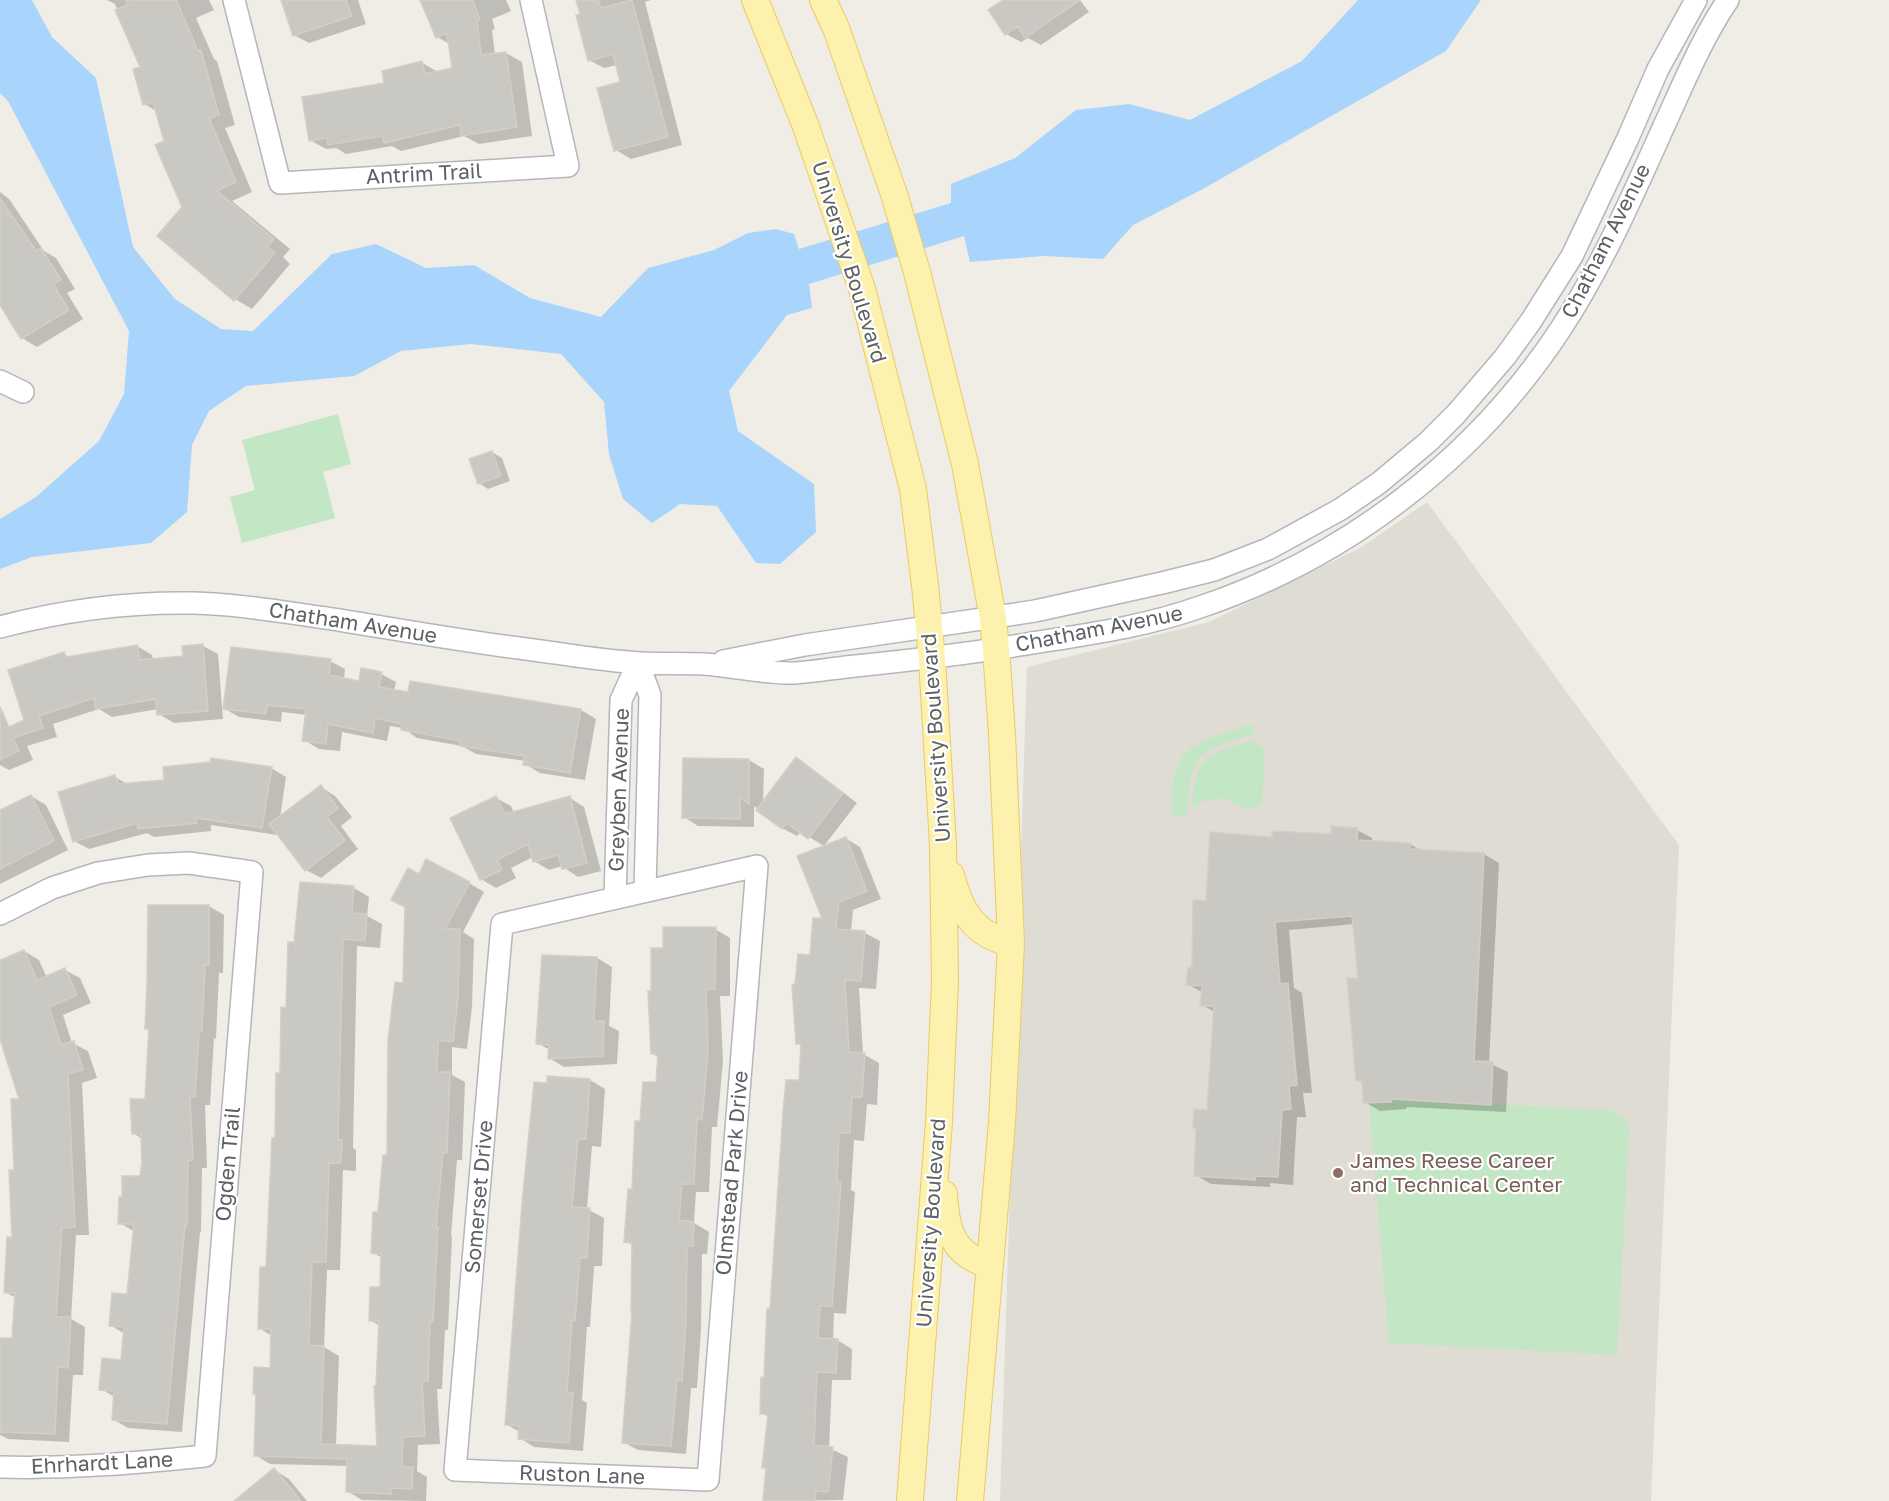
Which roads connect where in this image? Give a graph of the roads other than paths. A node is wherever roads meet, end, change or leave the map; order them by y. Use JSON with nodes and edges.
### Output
{"nodes":[{"id":1,"x":234,"y":0,"type":"edge"},
{"id":2,"x":531,"y":0,"type":"edge"},
{"id":3,"x":755,"y":0,"type":"edge"},
{"id":4,"x":823,"y":0,"type":"edge"},
{"id":5,"x":1696,"y":0,"type":"edge"},
{"id":6,"x":1728,"y":0,"type":"edge"},
{"id":7,"x":0,"y":381,"type":"edge"},
{"id":8,"x":23,"y":392,"type":"dead end"},
{"id":9,"x":1379,"y":483,"type":"junction"},
{"id":10,"x":1396,"y":504,"type":"junction"},
{"id":11,"x":993,"y":618,"type":"junction"},
{"id":12,"x":929,"y":626,"type":"junction"},
{"id":13,"x":0,"y":627,"type":"edge"},
{"id":14,"x":996,"y":649,"type":"junction"},
{"id":15,"x":932,"y":659,"type":"junction"},
{"id":16,"x":638,"y":663,"type":"junction"},
{"id":17,"x":707,"y":664,"type":"junction"},
{"id":18,"x":943,"y":845,"type":"junction"},
{"id":19,"x":645,"y":891,"type":"junction"},
{"id":20,"x":615,"y":898,"type":"junction"},
{"id":21,"x":0,"y":914,"type":"edge"},
{"id":22,"x":1011,"y":943,"type":"junction"},
{"id":23,"x":939,"y":1122,"type":"junction"},
{"id":24,"x":990,"y":1265,"type":"junction"},
{"id":25,"x":205,"y":1456,"type":"joint"},
{"id":26,"x":0,"y":1467,"type":"edge"},
{"id":27,"x":455,"y":1470,"type":"joint"},
{"id":28,"x":708,"y":1480,"type":"joint"},
{"id":29,"x":910,"y":1501,"type":"edge"},
{"id":30,"x":970,"y":1501,"type":"edge"}],
"edges":[{"from":1,"to":2,"type":"street","name":"Antrim Trail"},
{"from":3,"to":12,"type":"main road","name":"University Boulevard"},
{"from":4,"to":11,"type":"main road"},
{"from":5,"to":9,"type":"street","name":"Chatham Avenue"},
{"from":6,"to":10,"type":"street","name":"Chatham Avenue"},
{"from":7,"to":8,"type":"street"},
{"from":9,"to":10,"type":"street"},
{"from":9,"to":11,"type":"street","name":"Chatham Avenue"},
{"from":10,"to":14,"type":"street","name":"Chatham Avenue"},
{"from":11,"to":12,"type":"street","name":"Chatham Avenue"},
{"from":11,"to":14,"type":"main road"},
{"from":12,"to":15,"type":"main road","name":"University Boulevard"},
{"from":12,"to":17,"type":"street","name":"Chatham Avenue"},
{"from":13,"to":16,"type":"street","name":"Chatham Avenue"},
{"from":14,"to":15,"type":"street","name":"Chatham Avenue"},
{"from":14,"to":22,"type":"main road"},
{"from":15,"to":17,"type":"street","name":"Chatham Avenue"},
{"from":15,"to":18,"type":"main road","name":"University Boulevard"},
{"from":16,"to":17,"type":"street","name":"Chatham Avenue"},
{"from":16,"to":19,"type":"street","name":"Greyben Avenue"},
{"from":16,"to":20,"type":"street","name":"Greyben Avenue"},
{"from":18,"to":22,"type":"main road"},
{"from":18,"to":23,"type":"main road","name":"University Boulevard"},
{"from":19,"to":20,"type":"street"},
{"from":19,"to":28,"type":"street","name":"Olmstead Park Drive"},
{"from":20,"to":27,"type":"street","name":"Somerset Drive"},
{"from":21,"to":25,"type":"street","name":"Ogden Trail"},
{"from":22,"to":24,"type":"main road"},
{"from":23,"to":24,"type":"main road"},
{"from":23,"to":29,"type":"main road","name":"University Boulevard"},
{"from":24,"to":30,"type":"main road"},
{"from":25,"to":26,"type":"street","name":"Ehrhardt Lane"},
{"from":27,"to":28,"type":"street","name":"Ruston Lane"}]}
